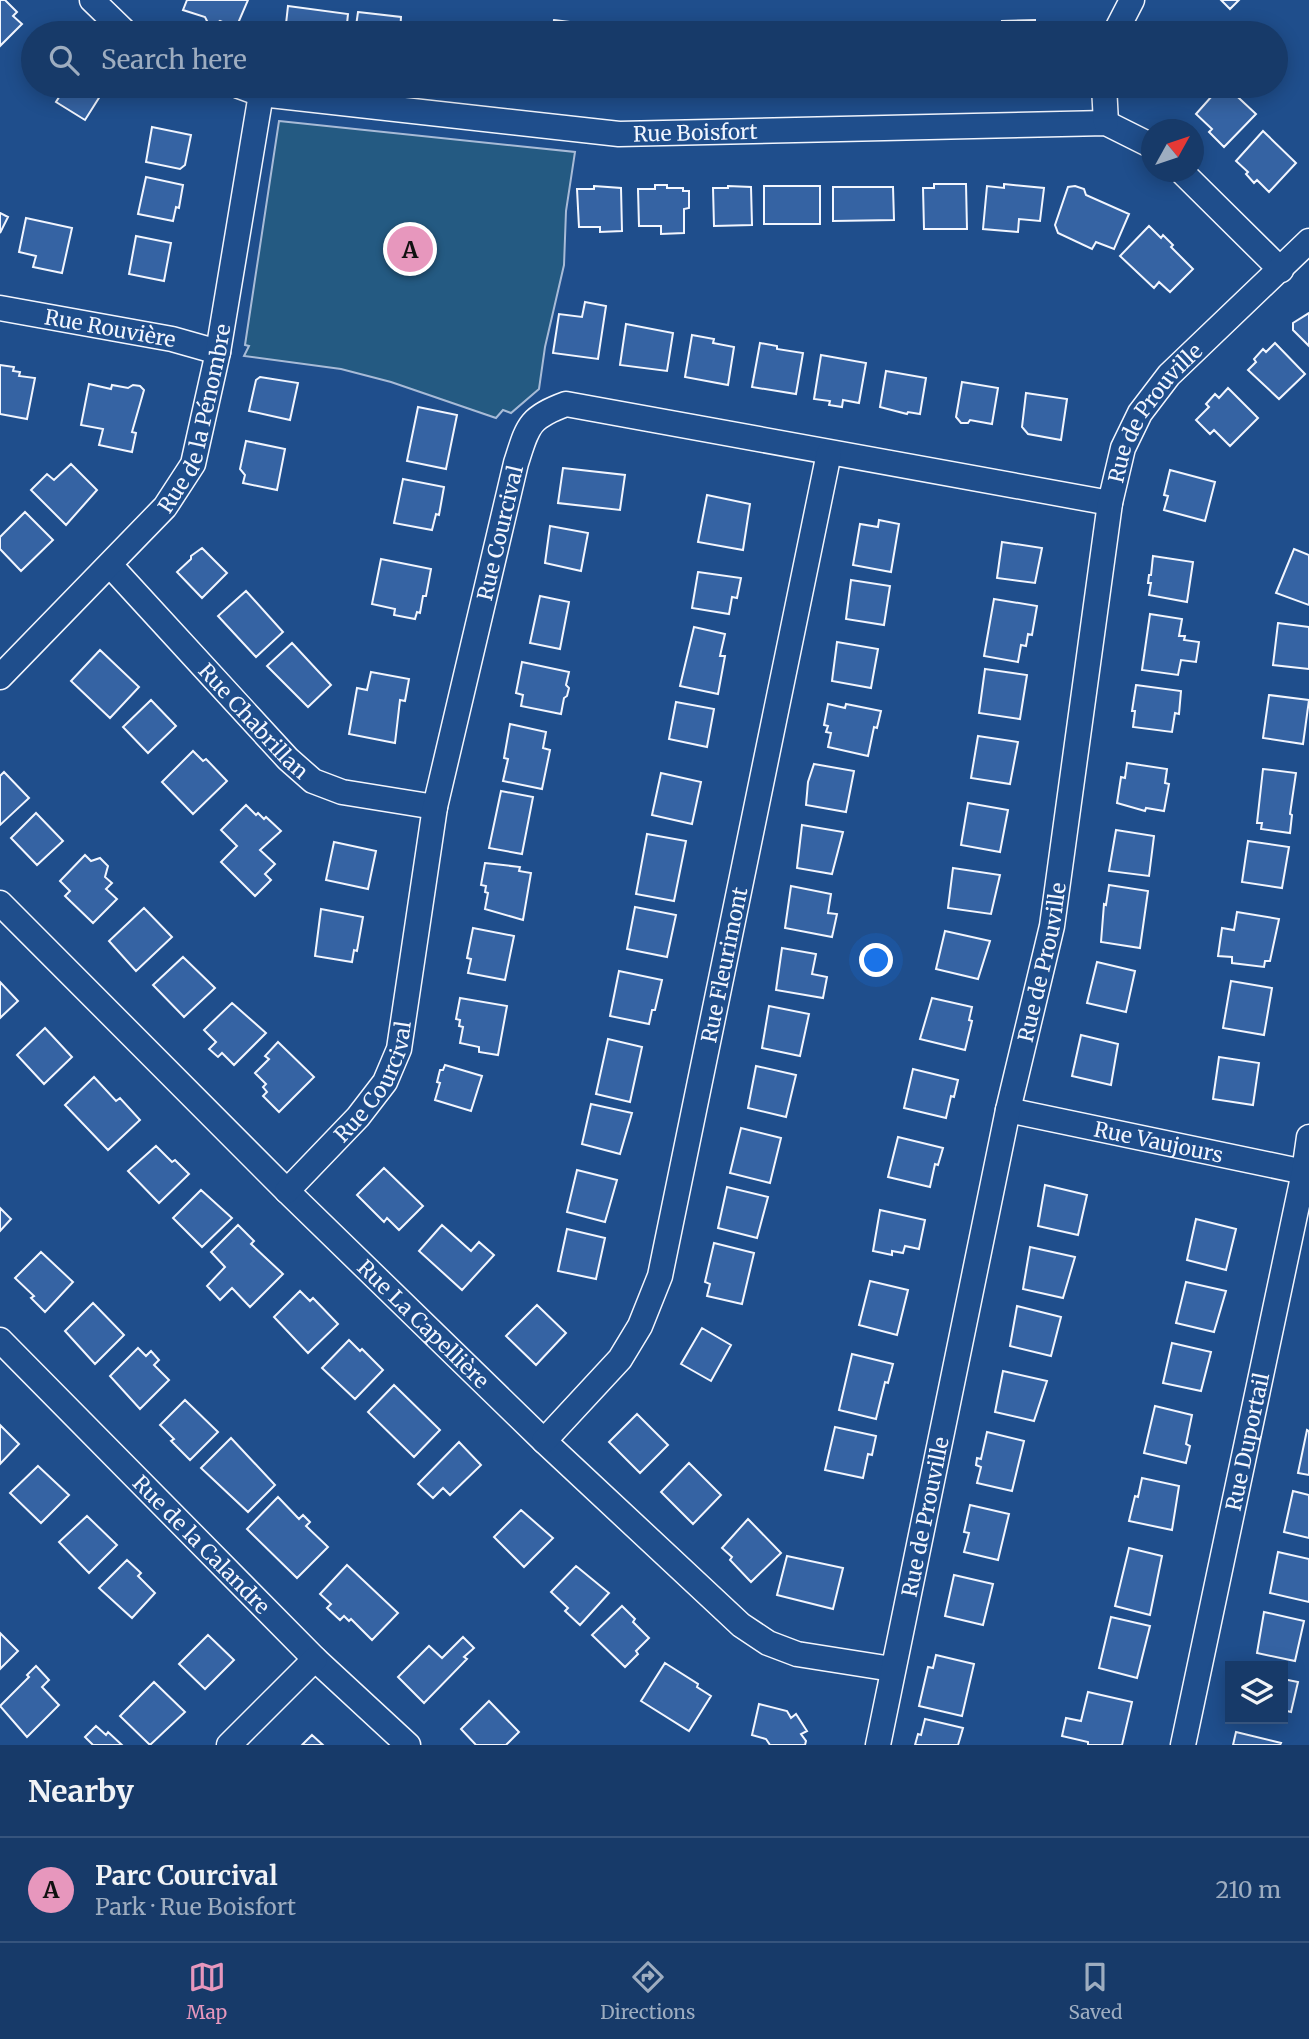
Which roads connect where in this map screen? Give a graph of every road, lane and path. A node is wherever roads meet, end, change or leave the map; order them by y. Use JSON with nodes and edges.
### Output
{"nodes":[{"id":1,"x":92,"y":0,"type":"edge"},
{"id":2,"x":1132,"y":0,"type":"edge"},
{"id":3,"x":114,"y":21,"type":"edge"},
{"id":4,"x":1121,"y":21,"type":"edge"},
{"id":5,"x":249,"y":98,"type":"edge"},
{"id":6,"x":317,"y":98,"type":"edge"},
{"id":7,"x":1105,"y":98,"type":"edge"},
{"id":8,"x":1106,"y":123,"type":"junction"},
{"id":9,"x":1141,"y":140,"type":"edge"},
{"id":10,"x":1192,"y":182,"type":"edge"},
{"id":11,"x":1309,"y":242,"type":"edge"},
{"id":12,"x":1281,"y":270,"type":"junction"},
{"id":13,"x":0,"y":308,"type":"edge"},
{"id":14,"x":218,"y":352,"type":"junction"},
{"id":15,"x":829,"y":453,"type":"junction"},
{"id":16,"x":1110,"y":503,"type":"junction"},
{"id":17,"x":110,"y":565,"type":"junction"},
{"id":18,"x":0,"y":677,"type":"edge"},
{"id":19,"x":435,"y":807,"type":"junction"},
{"id":20,"x":0,"y":903,"type":"edge"},
{"id":21,"x":1008,"y":1110,"type":"junction"},
{"id":22,"x":1309,"y":1137,"type":"edge"},
{"id":23,"x":1306,"y":1173,"type":"edge"},
{"id":24,"x":287,"y":1191,"type":"junction"},
{"id":25,"x":0,"y":1340,"type":"edge"},
{"id":26,"x":544,"y":1441,"type":"junction"},
{"id":27,"x":315,"y":1659,"type":"junction"},
{"id":28,"x":892,"y":1669,"type":"junction"},
{"id":29,"x":229,"y":1745,"type":"edge"},
{"id":30,"x":408,"y":1745,"type":"edge"},
{"id":31,"x":877,"y":1745,"type":"edge"},
{"id":32,"x":1182,"y":1745,"type":"edge"}],
"edges":[{"from":1,"to":3,"type":"street"},
{"from":2,"to":4,"type":"street"},
{"from":5,"to":14,"type":"street","name":"Rue de la Pénombre"},
{"from":6,"to":8,"type":"street","name":"Rue Boisfort"},
{"from":7,"to":8,"type":"street"},
{"from":8,"to":9,"type":"street","name":"Rue Boisfort"},
{"from":10,"to":12,"type":"street"},
{"from":11,"to":12,"type":"street","name":"Rue de Prouville"},
{"from":12,"to":16,"type":"street","name":"Rue de Prouville"},
{"from":13,"to":14,"type":"street","name":"Rue Rouvière"},
{"from":14,"to":17,"type":"street","name":"Rue de la Pénombre"},
{"from":15,"to":16,"type":"street","name":"Rue Courcival"},
{"from":15,"to":19,"type":"street","name":"Rue Courcival"},
{"from":15,"to":26,"type":"street","name":"Rue Fleurimont"},
{"from":16,"to":21,"type":"street","name":"Rue de Prouville"},
{"from":17,"to":18,"type":"street","name":"Rue de la Pénombre"},
{"from":17,"to":19,"type":"street","name":"Rue Chabrillan"},
{"from":19,"to":24,"type":"street","name":"Rue Courcival"},
{"from":20,"to":24,"type":"street","name":"Rue La Capellière"},
{"from":21,"to":23,"type":"street","name":"Rue Vaujours"},
{"from":21,"to":28,"type":"street","name":"Rue de Prouville"},
{"from":22,"to":23,"type":"street","name":"Rue Duportail"},
{"from":23,"to":32,"type":"street","name":"Rue Duportail"},
{"from":24,"to":26,"type":"street","name":"Rue La Capellière"},
{"from":25,"to":27,"type":"street","name":"Rue de la Calandre"},
{"from":26,"to":28,"type":"street","name":"Rue La Capellière"},
{"from":27,"to":29,"type":"street"},
{"from":27,"to":30,"type":"street","name":"Rue de la Calandre"},
{"from":28,"to":31,"type":"street","name":"Rue de Prouville"}]}
